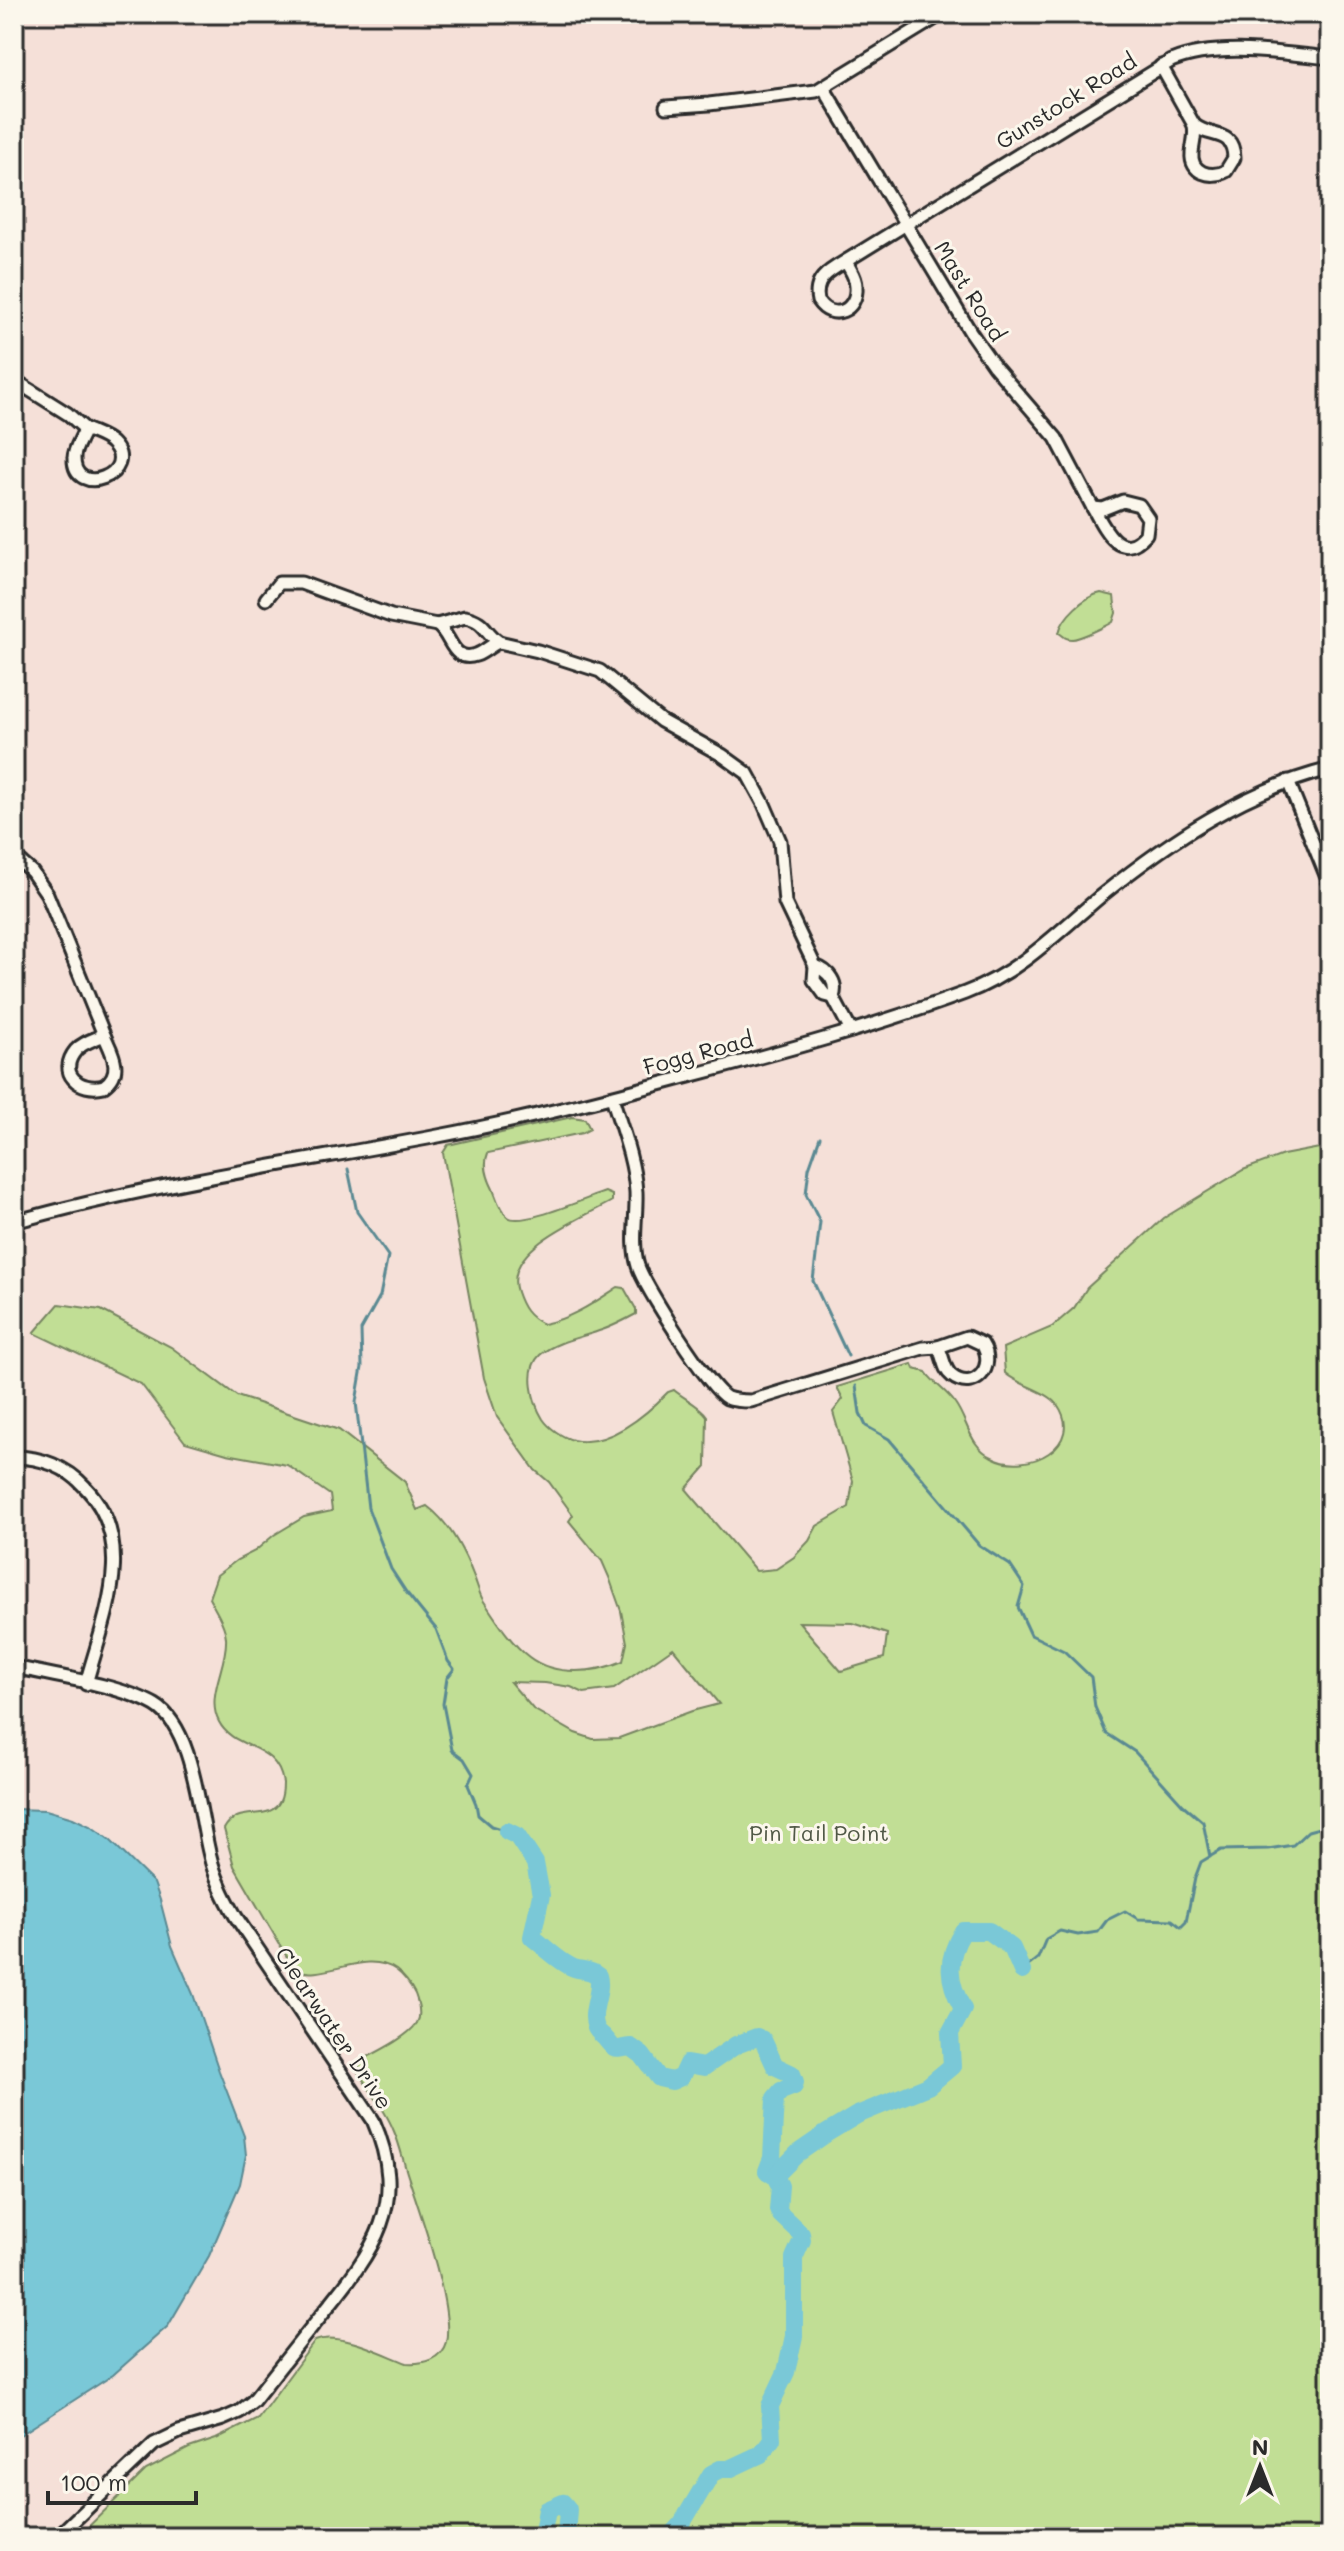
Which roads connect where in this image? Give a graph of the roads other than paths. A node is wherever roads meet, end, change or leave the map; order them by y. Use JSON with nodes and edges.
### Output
{"nodes":[{"id":1,"x":942,"y":14,"type":"edge"},
{"id":2,"x":1330,"y":58,"type":"edge"},
{"id":3,"x":1161,"y":66,"type":"junction"},
{"id":4,"x":823,"y":87,"type":"junction"},
{"id":5,"x":666,"y":107,"type":"dead end"},
{"id":6,"x":1194,"y":125,"type":"junction"},
{"id":7,"x":905,"y":224,"type":"junction"},
{"id":8,"x":846,"y":261,"type":"junction"},
{"id":9,"x":14,"y":380,"type":"edge"},
{"id":10,"x":85,"y":429,"type":"junction"},
{"id":11,"x":1093,"y":508,"type":"junction"},
{"id":12,"x":266,"y":599,"type":"dead end"},
{"id":13,"x":437,"y":625,"type":"junction"},
{"id":14,"x":499,"y":642,"type":"junction"},
{"id":15,"x":1330,"y":769,"type":"edge"},
{"id":16,"x":1288,"y":781,"type":"junction"},
{"id":17,"x":14,"y":856,"type":"edge"},
{"id":18,"x":1330,"y":885,"type":"edge"},
{"id":19,"x":851,"y":1031,"type":"junction"},
{"id":20,"x":104,"y":1035,"type":"junction"},
{"id":21,"x":612,"y":1097,"type":"junction"},
{"id":22,"x":14,"y":1222,"type":"edge"},
{"id":23,"x":938,"y":1347,"type":"junction"},
{"id":24,"x":14,"y":1457,"type":"edge"},
{"id":25,"x":14,"y":1667,"type":"edge"},
{"id":26,"x":86,"y":1684,"type":"junction"},
{"id":27,"x":57,"y":2537,"type":"edge"}],
"edges":[{"from":1,"to":4,"type":"street"},
{"from":2,"to":3,"type":"street","name":"Gunstock Road"},
{"from":3,"to":6,"type":"street"},
{"from":3,"to":7,"type":"street","name":"Gunstock Road"},
{"from":4,"to":5,"type":"street"},
{"from":4,"to":7,"type":"street","name":"Mast Road"},
{"from":6,"to":6,"type":"street"},
{"from":7,"to":8,"type":"street","name":"Gunstock Road"},
{"from":7,"to":11,"type":"street","name":"Mast Road"},
{"from":8,"to":8,"type":"street","name":"Gunstock Road"},
{"from":9,"to":10,"type":"street"},
{"from":10,"to":10,"type":"street"},
{"from":11,"to":11,"type":"street","name":"Mast Road"},
{"from":12,"to":13,"type":"street"},
{"from":13,"to":14,"type":"street"},
{"from":13,"to":14,"type":"street"},
{"from":14,"to":19,"type":"street"},
{"from":15,"to":16,"type":"street","name":"Fogg Road"},
{"from":16,"to":18,"type":"street"},
{"from":16,"to":19,"type":"street","name":"Fogg Road"},
{"from":17,"to":20,"type":"street"},
{"from":19,"to":21,"type":"street","name":"Fogg Road"},
{"from":20,"to":20,"type":"street"},
{"from":21,"to":22,"type":"street","name":"Fogg Road"},
{"from":21,"to":23,"type":"street"},
{"from":23,"to":23,"type":"street"},
{"from":24,"to":26,"type":"street"},
{"from":25,"to":26,"type":"street","name":"Clearwater Drive"},
{"from":26,"to":27,"type":"street","name":"Clearwater Drive"}]}
